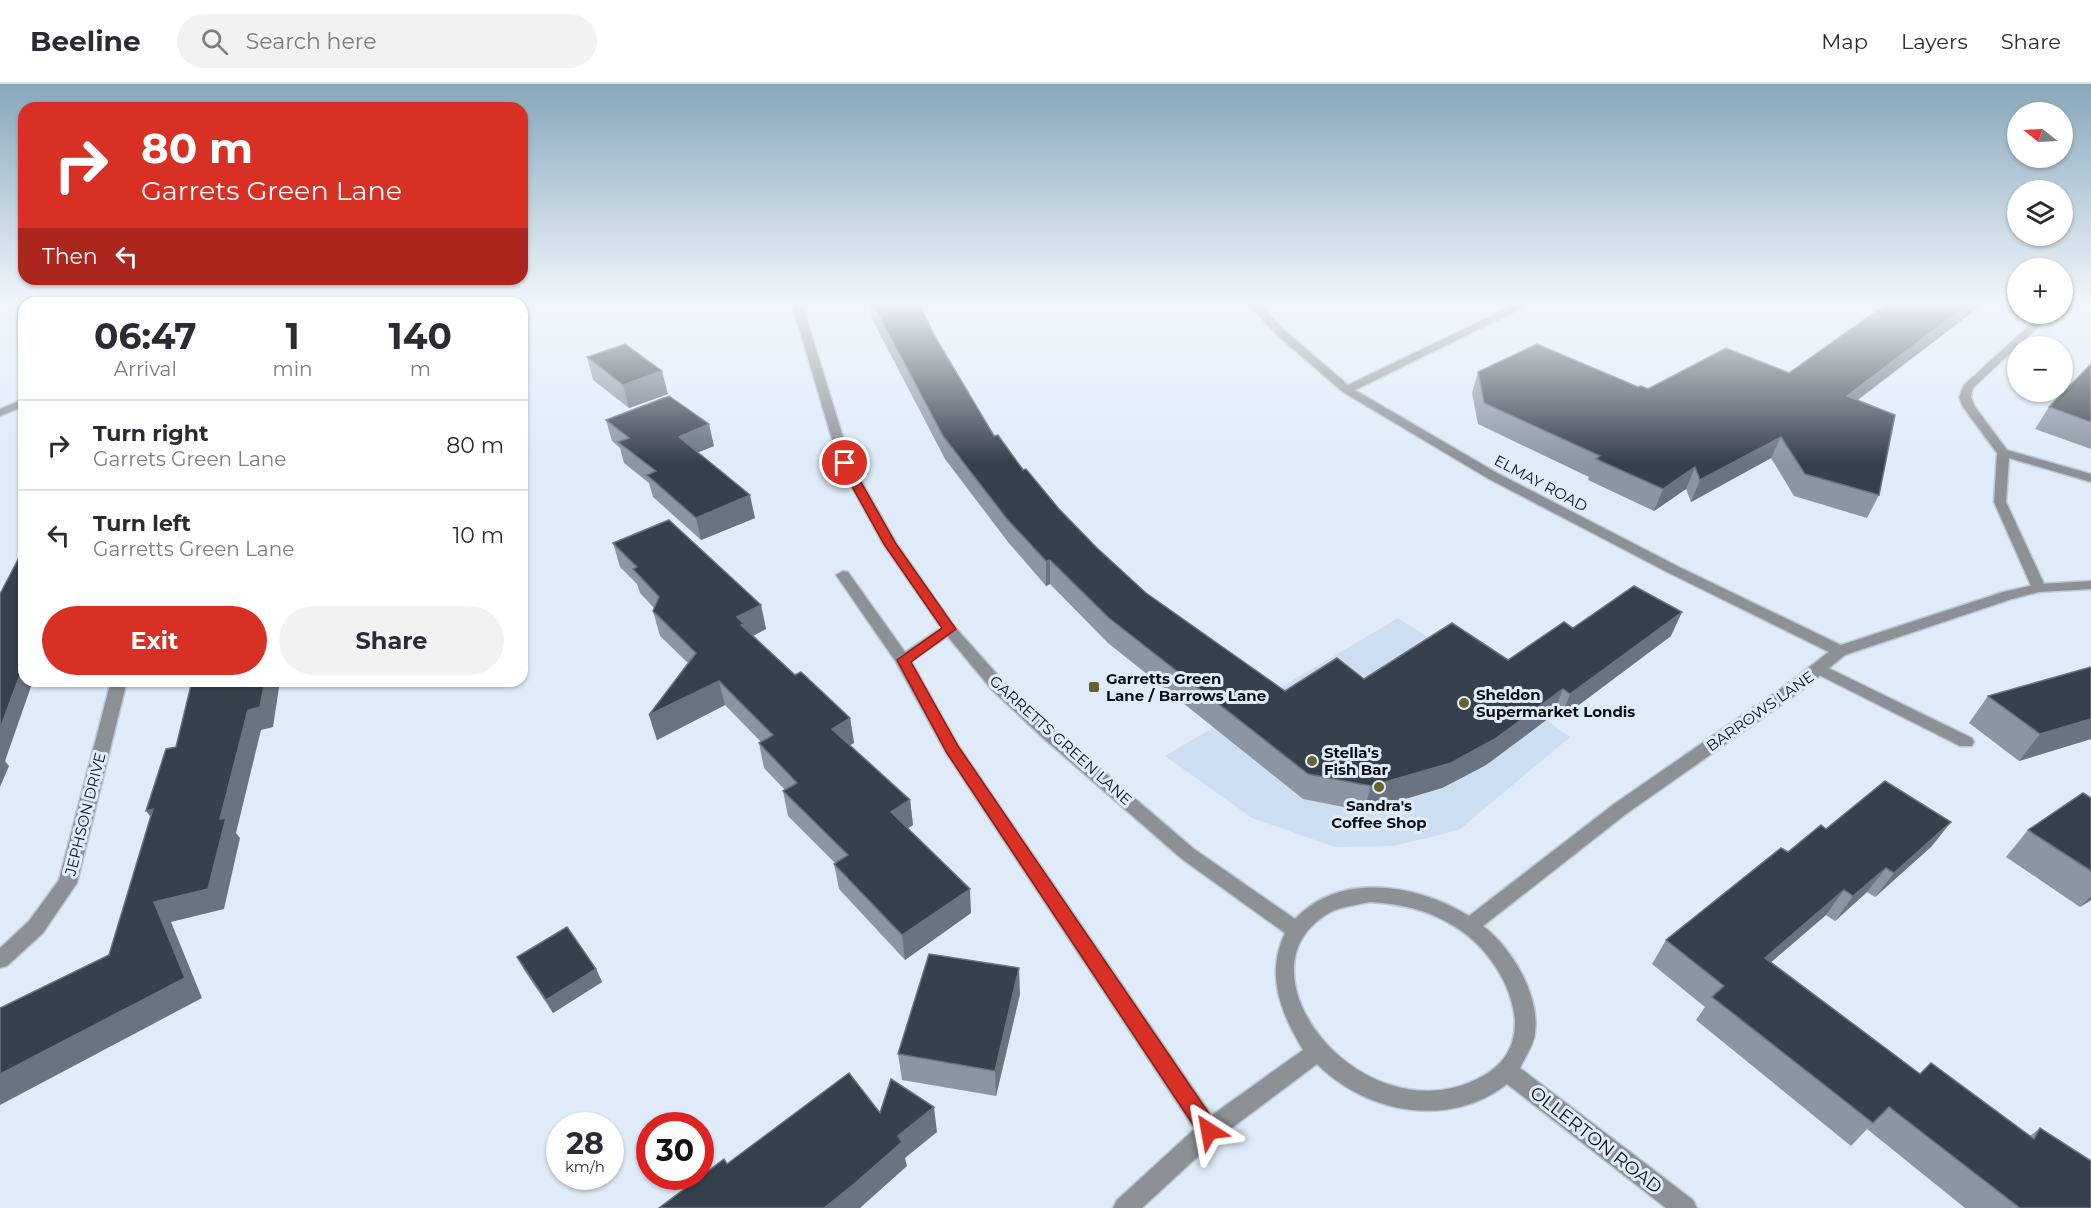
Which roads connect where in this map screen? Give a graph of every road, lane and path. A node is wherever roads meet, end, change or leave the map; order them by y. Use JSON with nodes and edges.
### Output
{"nodes":[{"id":1,"x":813,"y":356,"type":"edge"},
{"id":2,"x":1308,"y":356,"type":"edge"},
{"id":3,"x":1416,"y":356,"type":"edge"},
{"id":4,"x":2001,"y":356,"type":"edge"},
{"id":5,"x":1347,"y":390,"type":"junction"},
{"id":6,"x":18,"y":405,"type":"edge"},
{"id":7,"x":0,"y":413,"type":"edge"},
{"id":8,"x":2003,"y":453,"type":"junction"},
{"id":9,"x":2091,"y":477,"type":"edge"},
{"id":10,"x":843,"y":575,"type":"dead end"},
{"id":11,"x":2091,"y":585,"type":"edge"},
{"id":12,"x":2039,"y":588,"type":"junction"},
{"id":13,"x":950,"y":629,"type":"junction"},
{"id":14,"x":1840,"y":651,"type":"junction"},
{"id":15,"x":903,"y":660,"type":"junction"},
{"id":16,"x":1820,"y":669,"type":"junction"},
{"id":17,"x":117,"y":687,"type":"edge"},
{"id":18,"x":1966,"y":742,"type":"dead end"},
{"id":19,"x":1469,"y":926,"type":"junction"},
{"id":20,"x":1298,"y":931,"type":"junction"},
{"id":21,"x":0,"y":960,"type":"edge"},
{"id":22,"x":1317,"y":1052,"type":"junction"},
{"id":23,"x":1507,"y":1071,"type":"junction"},
{"id":24,"x":1209,"y":1131,"type":"junction"},
{"id":25,"x":1125,"y":1208,"type":"edge"},
{"id":26,"x":1685,"y":1208,"type":"edge"}],
"edges":[{"from":1,"to":13,"type":"street","name":"GARRETTS GREEN LANE"},
{"from":2,"to":5,"type":"street","name":"ELMAY ROAD"},
{"from":3,"to":5,"type":"street"},
{"from":4,"to":8,"type":"street"},
{"from":5,"to":14,"type":"street","name":"ELMAY ROAD"},
{"from":6,"to":7,"type":"street"},
{"from":8,"to":9,"type":"street"},
{"from":8,"to":12,"type":"street"},
{"from":10,"to":15,"type":"street"},
{"from":11,"to":12,"type":"street","name":"BARROWS LANE"},
{"from":12,"to":14,"type":"street","name":"BARROWS LANE"},
{"from":13,"to":15,"type":"street"},
{"from":13,"to":20,"type":"street","name":"GARRETTS GREEN LANE"},
{"from":14,"to":16,"type":"street","name":"BARROWS LANE"},
{"from":15,"to":24,"type":"street"},
{"from":16,"to":18,"type":"street"},
{"from":16,"to":19,"type":"street","name":"BARROWS LANE"},
{"from":17,"to":21,"type":"street","name":"JEPHSON DRIVE"},
{"from":19,"to":20,"type":"street"},
{"from":19,"to":23,"type":"street"},
{"from":20,"to":22,"type":"street"},
{"from":22,"to":23,"type":"street"},
{"from":22,"to":24,"type":"street"},
{"from":23,"to":26,"type":"street","name":"OLLERTON ROAD"},
{"from":24,"to":25,"type":"street"}]}
